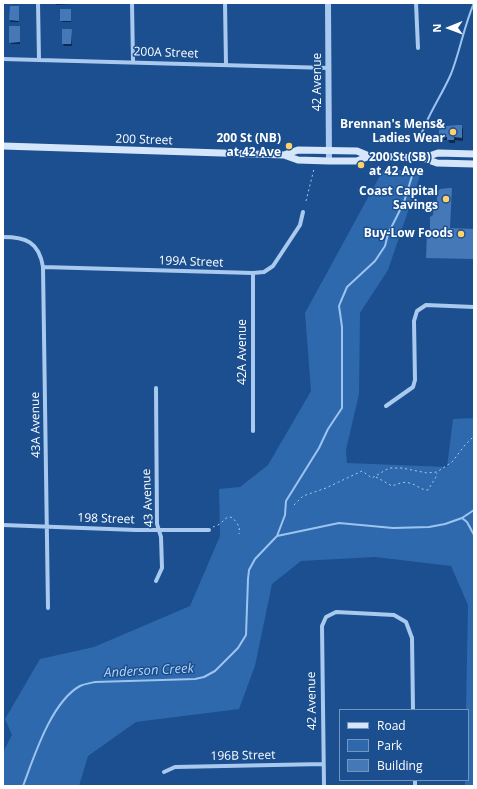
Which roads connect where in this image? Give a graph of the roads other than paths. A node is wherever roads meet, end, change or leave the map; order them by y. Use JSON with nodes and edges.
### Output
{"nodes":[{"id":1,"x":38,"y":3,"type":"edge"},
{"id":2,"x":132,"y":3,"type":"edge"},
{"id":3,"x":225,"y":3,"type":"edge"},
{"id":4,"x":328,"y":3,"type":"edge"},
{"id":5,"x":416,"y":3,"type":"edge"},
{"id":6,"x":418,"y":48,"type":"dead end"},
{"id":7,"x":3,"y":59,"type":"edge"},
{"id":8,"x":40,"y":59,"type":"junction"},
{"id":9,"x":133,"y":62,"type":"junction"},
{"id":10,"x":226,"y":65,"type":"junction"},
{"id":11,"x":329,"y":68,"type":"junction"},
{"id":12,"x":3,"y":146,"type":"edge"},
{"id":13,"x":329,"y":151,"type":"junction"},
{"id":14,"x":474,"y":154,"type":"edge"},
{"id":15,"x":284,"y":156,"type":"junction"},
{"id":16,"x":369,"y":156,"type":"junction"},
{"id":17,"x":423,"y":158,"type":"junction"},
{"id":18,"x":329,"y":161,"type":"junction"},
{"id":19,"x":474,"y":164,"type":"edge"},
{"id":20,"x":303,"y":212,"type":"dead end"},
{"id":21,"x":3,"y":237,"type":"edge"},
{"id":22,"x":43,"y":267,"type":"junction"},
{"id":23,"x":253,"y":273,"type":"junction"},
{"id":24,"x":474,"y":307,"type":"edge"},
{"id":25,"x":156,"y":388,"type":"dead end"},
{"id":26,"x":386,"y":406,"type":"dead end"},
{"id":27,"x":253,"y":431,"type":"dead end"},
{"id":28,"x":3,"y":525,"type":"edge"},
{"id":29,"x":47,"y":527,"type":"junction"},
{"id":30,"x":159,"y":530,"type":"junction"},
{"id":31,"x":209,"y":530,"type":"road end"},
{"id":32,"x":156,"y":581,"type":"dead end"},
{"id":33,"x":48,"y":608,"type":"dead end"},
{"id":34,"x":414,"y":709,"type":"edge"},
{"id":35,"x":323,"y":764,"type":"junction"},
{"id":36,"x":164,"y":772,"type":"dead end"},
{"id":37,"x":324,"y":786,"type":"edge"}],
"edges":[{"from":1,"to":8,"type":"street"},
{"from":2,"to":9,"type":"street"},
{"from":3,"to":10,"type":"street"},
{"from":4,"to":11,"type":"street","name":"42 Avenue"},
{"from":5,"to":6,"type":"street"},
{"from":7,"to":8,"type":"street","name":"200A Street"},
{"from":8,"to":9,"type":"street","name":"200A Street"},
{"from":9,"to":10,"type":"street","name":"200A Street"},
{"from":10,"to":11,"type":"street","name":"200A Street"},
{"from":11,"to":13,"type":"street","name":"42 Avenue"},
{"from":12,"to":15,"type":"main road","name":"200 Street"},
{"from":13,"to":15,"type":"main road","name":"200 Street"},
{"from":13,"to":16,"type":"main road","name":"200 Street"},
{"from":13,"to":18,"type":"street","name":"42 Avenue"},
{"from":14,"to":17,"type":"main road","name":"200 Street"},
{"from":15,"to":18,"type":"main road","name":"200 Street"},
{"from":16,"to":17,"type":"main road","name":"200 Street"},
{"from":16,"to":18,"type":"main road","name":"200 Street"},
{"from":17,"to":19,"type":"main road","name":"200 Street"},
{"from":20,"to":23,"type":"street","name":"199A Street"},
{"from":21,"to":22,"type":"street","name":"43A Avenue"},
{"from":22,"to":23,"type":"street","name":"199A Street"},
{"from":22,"to":29,"type":"street","name":"43A Avenue"},
{"from":23,"to":27,"type":"street","name":"42A Avenue"},
{"from":24,"to":26,"type":"street"},
{"from":25,"to":30,"type":"street","name":"43 Avenue"},
{"from":28,"to":29,"type":"street","name":"198 Street"},
{"from":29,"to":30,"type":"street","name":"198 Street"},
{"from":29,"to":33,"type":"street","name":"43A Avenue"},
{"from":30,"to":31,"type":"street","name":"198 Street"},
{"from":30,"to":32,"type":"street","name":"43 Avenue"},
{"from":34,"to":35,"type":"street","name":"42 Avenue"},
{"from":35,"to":36,"type":"street","name":"196B Street"},
{"from":35,"to":37,"type":"street","name":"42 Avenue"}]}
